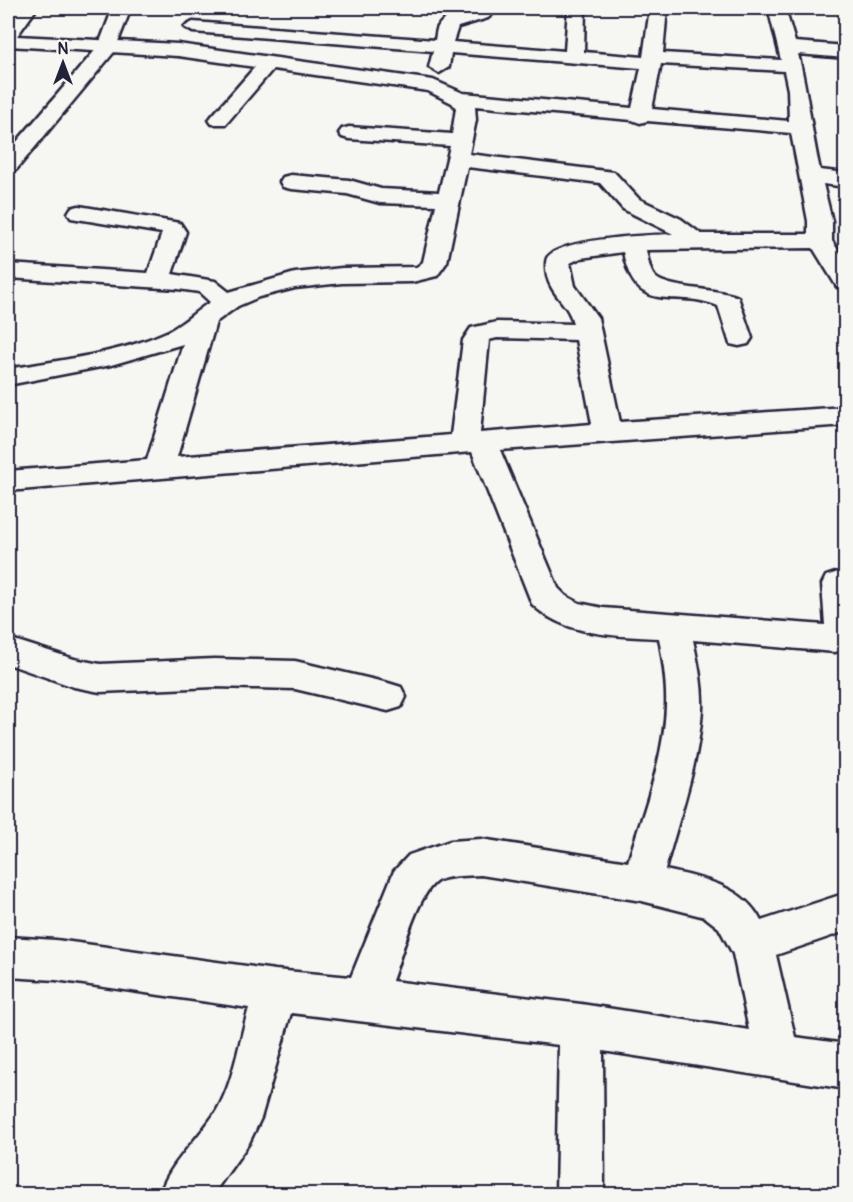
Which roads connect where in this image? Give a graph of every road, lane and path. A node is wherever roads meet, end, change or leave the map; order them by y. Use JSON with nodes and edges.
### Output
{"nodes":[{"id":1,"x":28,"y":8,"type":"edge"},
{"id":2,"x":122,"y":8,"type":"edge"},
{"id":3,"x":205,"y":8,"type":"edge"},
{"id":4,"x":491,"y":8,"type":"edge"},
{"id":5,"x":577,"y":8,"type":"edge"},
{"id":6,"x":659,"y":8,"type":"edge"},
{"id":7,"x":777,"y":8,"type":"edge"},
{"id":8,"x":193,"y":27,"type":"junction"},
{"id":9,"x":236,"y":29,"type":"junction"},
{"id":10,"x":8,"y":36,"type":"edge"},
{"id":11,"x":8,"y":41,"type":"edge"},
{"id":12,"x":444,"y":46,"type":"junction"},
{"id":13,"x":107,"y":48,"type":"junction"},
{"id":14,"x":178,"y":50,"type":"junction"},
{"id":15,"x":846,"y":52,"type":"edge"},
{"id":16,"x":218,"y":55,"type":"junction"},
{"id":17,"x":789,"y":56,"type":"junction"},
{"id":18,"x":574,"y":57,"type":"junction"},
{"id":19,"x":652,"y":61,"type":"junction"},
{"id":20,"x":268,"y":63,"type":"junction"},
{"id":21,"x":433,"y":86,"type":"junction"},
{"id":22,"x":459,"y":99,"type":"junction"},
{"id":23,"x":640,"y":117,"type":"junction"},
{"id":24,"x":219,"y":120,"type":"dead end"},
{"id":25,"x":800,"y":128,"type":"junction"},
{"id":26,"x":349,"y":133,"type":"dead end"},
{"id":27,"x":458,"y":150,"type":"junction"},
{"id":28,"x":8,"y":165,"type":"edge"},
{"id":29,"x":811,"y":176,"type":"junction"},
{"id":30,"x":846,"y":180,"type":"edge"},
{"id":31,"x":291,"y":182,"type":"dead end"},
{"id":32,"x":447,"y":199,"type":"junction"},
{"id":33,"x":80,"y":213,"type":"dead end"},
{"id":34,"x":846,"y":223,"type":"edge"},
{"id":35,"x":820,"y":231,"type":"junction"},
{"id":36,"x":695,"y":241,"type":"junction"},
{"id":37,"x":633,"y":245,"type":"junction"},
{"id":38,"x":8,"y":271,"type":"edge"},
{"id":39,"x":158,"y":280,"type":"junction"},
{"id":40,"x":846,"y":282,"type":"edge"},
{"id":41,"x":215,"y":310,"type":"junction"},
{"id":42,"x":588,"y":332,"type":"junction"},
{"id":43,"x":739,"y":338,"type":"dead end"},
{"id":44,"x":8,"y":378,"type":"edge"},
{"id":45,"x":846,"y":416,"type":"edge"},
{"id":46,"x":608,"y":432,"type":"junction"},
{"id":47,"x":473,"y":443,"type":"junction"},
{"id":48,"x":159,"y":468,"type":"junction"},
{"id":49,"x":8,"y":481,"type":"edge"},
{"id":50,"x":838,"y":584,"type":"dead end"},
{"id":51,"x":674,"y":626,"type":"junction"},
{"id":52,"x":8,"y":651,"type":"edge"},
{"id":53,"x":388,"y":697,"type":"dead end"},
{"id":54,"x":642,"y":883,"type":"junction"},
{"id":55,"x":846,"y":912,"type":"edge"},
{"id":56,"x":750,"y":944,"type":"junction"},
{"id":57,"x":8,"y":957,"type":"edge"},
{"id":58,"x":275,"y":992,"type":"junction"},
{"id":59,"x":364,"y":999,"type":"junction"},
{"id":60,"x":581,"y":1026,"type":"junction"},
{"id":61,"x":776,"y":1057,"type":"junction"},
{"id":62,"x":846,"y":1067,"type":"edge"},
{"id":63,"x":184,"y":1194,"type":"edge"},
{"id":64,"x":580,"y":1194,"type":"edge"}],
"edges":[{"from":1,"to":10,"type":"street"},
{"from":2,"to":13,"type":"street"},
{"from":3,"to":8,"type":"street"},
{"from":4,"to":12,"type":"street"},
{"from":5,"to":18,"type":"street"},
{"from":6,"to":19,"type":"street"},
{"from":7,"to":17,"type":"street"},
{"from":8,"to":9,"type":"street"},
{"from":8,"to":14,"type":"street"},
{"from":9,"to":12,"type":"street"},
{"from":9,"to":16,"type":"street"},
{"from":11,"to":13,"type":"street"},
{"from":12,"to":18,"type":"street"},
{"from":12,"to":21,"type":"street"},
{"from":13,"to":14,"type":"street"},
{"from":13,"to":28,"type":"street"},
{"from":14,"to":16,"type":"street"},
{"from":15,"to":17,"type":"street"},
{"from":16,"to":20,"type":"street"},
{"from":17,"to":19,"type":"street"},
{"from":17,"to":25,"type":"street"},
{"from":18,"to":19,"type":"street"},
{"from":19,"to":23,"type":"street"},
{"from":20,"to":21,"type":"street"},
{"from":20,"to":24,"type":"street"},
{"from":21,"to":22,"type":"street"},
{"from":22,"to":23,"type":"street"},
{"from":22,"to":27,"type":"street"},
{"from":23,"to":25,"type":"street"},
{"from":25,"to":29,"type":"street"},
{"from":26,"to":27,"type":"street"},
{"from":27,"to":32,"type":"street"},
{"from":27,"to":36,"type":"street"},
{"from":29,"to":30,"type":"street"},
{"from":29,"to":35,"type":"street"},
{"from":31,"to":32,"type":"street"},
{"from":32,"to":41,"type":"street"},
{"from":33,"to":39,"type":"street"},
{"from":34,"to":35,"type":"street"},
{"from":35,"to":36,"type":"street"},
{"from":35,"to":40,"type":"street"},
{"from":36,"to":37,"type":"street"},
{"from":37,"to":42,"type":"street"},
{"from":37,"to":43,"type":"street"},
{"from":38,"to":39,"type":"street"},
{"from":39,"to":41,"type":"street"},
{"from":41,"to":44,"type":"street"},
{"from":41,"to":48,"type":"street"},
{"from":42,"to":46,"type":"street"},
{"from":42,"to":47,"type":"street"},
{"from":45,"to":46,"type":"street"},
{"from":46,"to":47,"type":"street"},
{"from":47,"to":48,"type":"street"},
{"from":47,"to":51,"type":"street"},
{"from":48,"to":49,"type":"street"},
{"from":50,"to":51,"type":"street"},
{"from":51,"to":54,"type":"street"},
{"from":52,"to":53,"type":"street"},
{"from":54,"to":56,"type":"street"},
{"from":54,"to":59,"type":"street"},
{"from":55,"to":56,"type":"street"},
{"from":56,"to":61,"type":"street"},
{"from":57,"to":58,"type":"street"},
{"from":58,"to":59,"type":"street"},
{"from":58,"to":63,"type":"street"},
{"from":59,"to":60,"type":"street"},
{"from":60,"to":61,"type":"street"},
{"from":60,"to":64,"type":"street"},
{"from":61,"to":62,"type":"street"}]}
